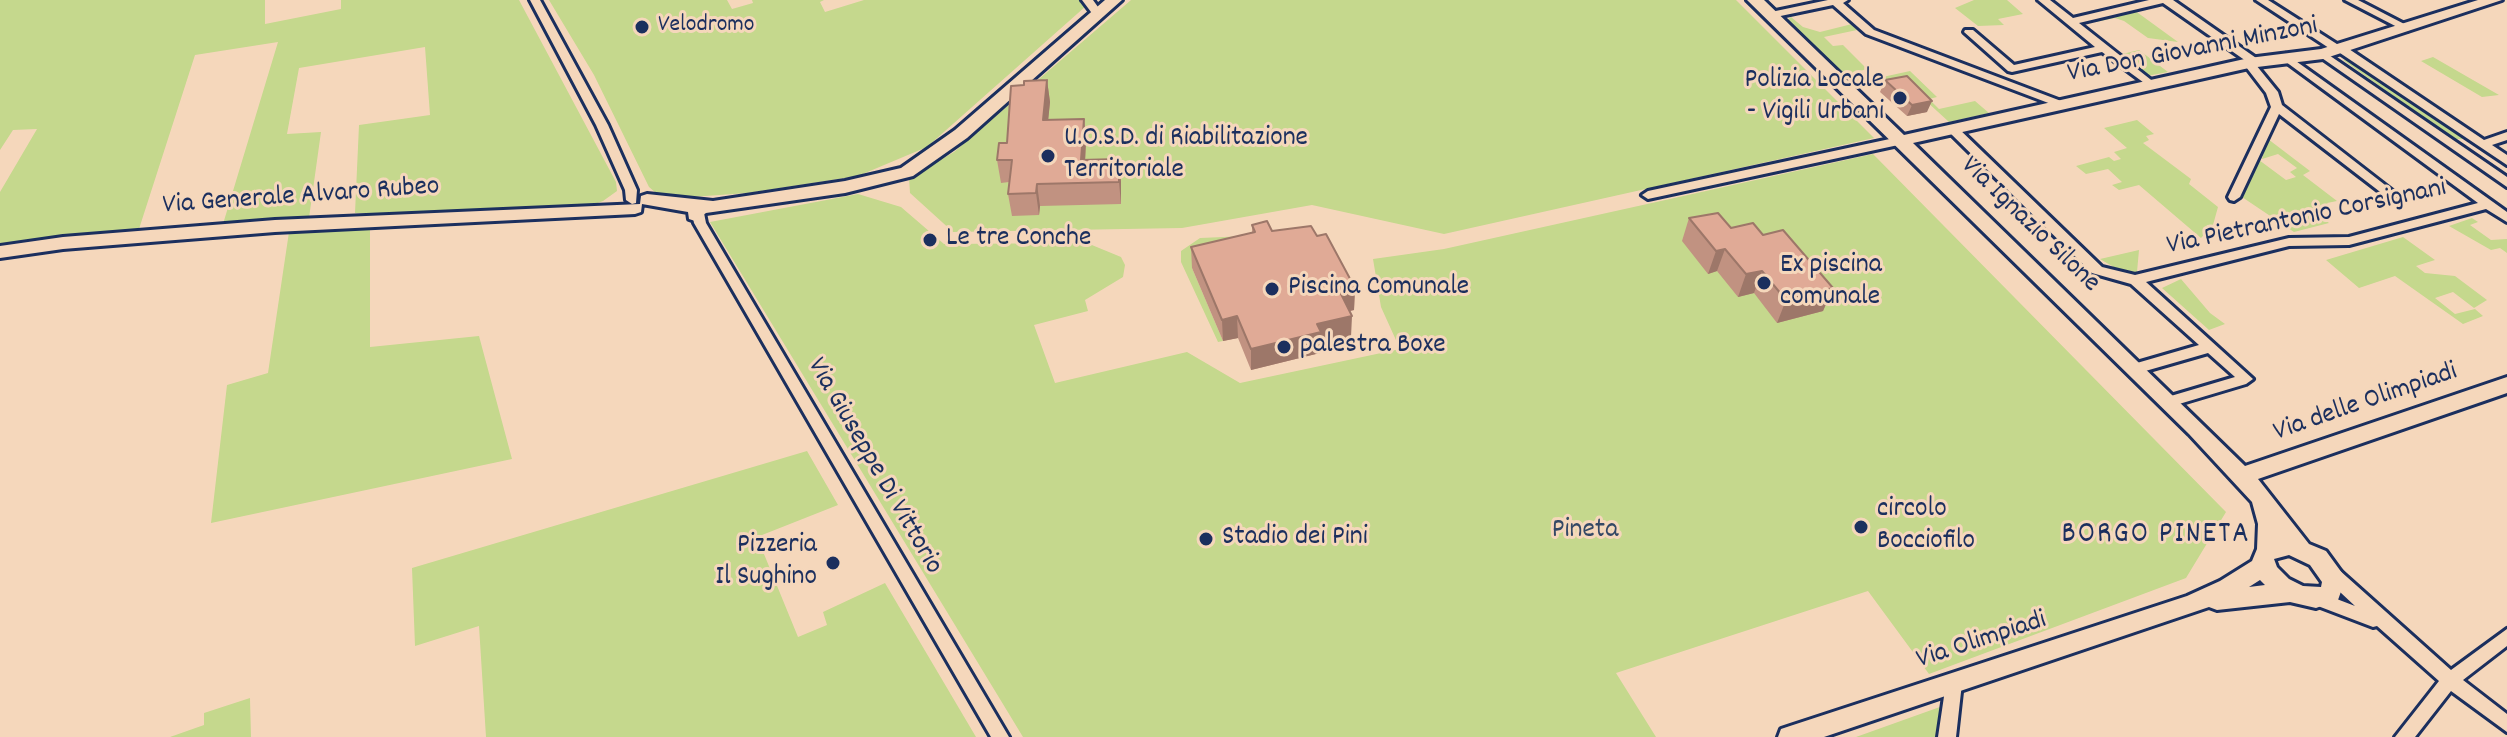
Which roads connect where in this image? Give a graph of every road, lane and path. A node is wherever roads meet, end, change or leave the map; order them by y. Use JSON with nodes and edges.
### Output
{"nodes":[{"id":1,"x":535,"y":0,"type":"edge"},
{"id":2,"x":1114,"y":0,"type":"edge"},
{"id":3,"x":1755,"y":0,"type":"edge"},
{"id":4,"x":2043,"y":0,"type":"edge"},
{"id":5,"x":2164,"y":0,"type":"edge"},
{"id":6,"x":2261,"y":0,"type":"edge"},
{"id":7,"x":2350,"y":0,"type":"edge"},
{"id":8,"x":1839,"y":1,"type":"edge"},
{"id":9,"x":2483,"y":1,"type":"edge"},
{"id":10,"x":1818,"y":2,"type":"edge"},
{"id":11,"x":1093,"y":7,"type":"edge"},
{"id":12,"x":1771,"y":15,"type":"junction"},
{"id":13,"x":2070,"y":22,"type":"junction"},
{"id":14,"x":2407,"y":28,"type":"junction"},
{"id":15,"x":1969,"y":32,"type":"dead end"},
{"id":16,"x":2104,"y":48,"type":"junction"},
{"id":17,"x":2335,"y":51,"type":"junction"},
{"id":18,"x":2286,"y":57,"type":"junction"},
{"id":19,"x":2252,"y":63,"type":"junction"},
{"id":20,"x":2151,"y":85,"type":"junction"},
{"id":21,"x":2063,"y":104,"type":"junction"},
{"id":22,"x":2277,"y":107,"type":"junction"},
{"id":23,"x":1952,"y":129,"type":"junction"},
{"id":24,"x":2507,"y":136,"type":"edge"},
{"id":25,"x":1899,"y":141,"type":"junction"},
{"id":26,"x":2483,"y":144,"type":"junction"},
{"id":27,"x":2507,"y":161,"type":"edge"},
{"id":28,"x":2507,"y":183,"type":"edge"},
{"id":29,"x":1648,"y":195,"type":"dead end"},
{"id":30,"x":2392,"y":195,"type":"dead end"},
{"id":31,"x":2234,"y":197,"type":"dead end"},
{"id":32,"x":637,"y":201,"type":"junction"},
{"id":33,"x":2488,"y":204,"type":"junction"},
{"id":34,"x":696,"y":212,"type":"junction"},
{"id":35,"x":2507,"y":218,"type":"edge"},
{"id":36,"x":0,"y":252,"type":"edge"},
{"id":37,"x":2135,"y":280,"type":"junction"},
{"id":38,"x":2210,"y":347,"type":"junction"},
{"id":39,"x":2135,"y":369,"type":"junction"},
{"id":40,"x":2507,"y":385,"type":"edge"},
{"id":41,"x":2169,"y":402,"type":"junction"},
{"id":42,"x":2242,"y":476,"type":"junction"},
{"id":43,"x":2260,"y":496,"type":"junction"},
{"id":44,"x":2300,"y":548,"type":"junction"},
{"id":45,"x":2266,"y":557,"type":"junction"},
{"id":46,"x":2331,"y":573,"type":"junction"},
{"id":47,"x":2290,"y":592,"type":"junction"},
{"id":48,"x":2316,"y":598,"type":"junction"},
{"id":49,"x":2193,"y":604,"type":"junction"},
{"id":50,"x":2398,"y":633,"type":"junction"},
{"id":51,"x":2507,"y":636,"type":"edge"},
{"id":52,"x":2450,"y":680,"type":"junction"},
{"id":53,"x":1954,"y":683,"type":"junction"},
{"id":54,"x":2507,"y":724,"type":"edge"},
{"id":55,"x":1000,"y":737,"type":"edge"},
{"id":56,"x":1790,"y":737,"type":"edge"},
{"id":57,"x":1947,"y":737,"type":"edge"},
{"id":58,"x":2404,"y":737,"type":"edge"}],
"edges":[{"from":1,"to":32,"type":"street"},
{"from":2,"to":11,"type":"street","name":"Via Generale Alvaro Rubeo"},
{"from":3,"to":12,"type":"street","name":"Via Ignazio Silone"},
{"from":4,"to":13,"type":"street"},
{"from":5,"to":13,"type":"street"},
{"from":5,"to":19,"type":"street"},
{"from":6,"to":17,"type":"street"},
{"from":7,"to":14,"type":"street"},
{"from":8,"to":10,"type":"street"},
{"from":8,"to":21,"type":"street"},
{"from":9,"to":14,"type":"street","name":"Via Don Giovanni Minzoni"},
{"from":10,"to":12,"type":"street"},
{"from":11,"to":34,"type":"street","name":"Via Generale Alvaro Rubeo"},
{"from":12,"to":25,"type":"street","name":"Via Ignazio Silone"},
{"from":13,"to":16,"type":"street"},
{"from":14,"to":17,"type":"street","name":"Via Don Giovanni Minzoni"},
{"from":15,"to":16,"type":"street"},
{"from":16,"to":20,"type":"street"},
{"from":17,"to":18,"type":"street","name":"Via Don Giovanni Minzoni"},
{"from":17,"to":26,"type":"street"},
{"from":17,"to":28,"type":"street"},
{"from":18,"to":19,"type":"street","name":"Via Don Giovanni Minzoni"},
{"from":18,"to":33,"type":"street"},
{"from":19,"to":20,"type":"street","name":"Via Don Giovanni Minzoni"},
{"from":19,"to":22,"type":"street"},
{"from":20,"to":21,"type":"street","name":"Via Don Giovanni Minzoni"},
{"from":21,"to":23,"type":"street","name":"Via Don Giovanni Minzoni"},
{"from":22,"to":30,"type":"street"},
{"from":22,"to":31,"type":"street"},
{"from":23,"to":25,"type":"street","name":"Via Don Giovanni Minzoni"},
{"from":23,"to":37,"type":"street"},
{"from":24,"to":26,"type":"street"},
{"from":25,"to":29,"type":"street"},
{"from":25,"to":39,"type":"street","name":"Via Ignazio Silone"},
{"from":26,"to":27,"type":"street"},
{"from":32,"to":34,"type":"street","name":"Via Generale Alvaro Rubeo"},
{"from":32,"to":36,"type":"street","name":"Via Generale Alvaro Rubeo"},
{"from":33,"to":35,"type":"street"},
{"from":33,"to":37,"type":"street","name":"Via Pietrantonio Corsignani"},
{"from":34,"to":55,"type":"street","name":"Via Giuseppe Di Vittorio"},
{"from":37,"to":38,"type":"street"},
{"from":38,"to":39,"type":"street"},
{"from":38,"to":41,"type":"street"},
{"from":39,"to":41,"type":"street","name":"Via Ignazio Silone"},
{"from":40,"to":42,"type":"street","name":"Via delle Olimpiadi"},
{"from":41,"to":42,"type":"street","name":"Via Ignazio Silone"},
{"from":42,"to":43,"type":"street","name":"Via Ignazio Silone"},
{"from":43,"to":44,"type":"street","name":"Via Ignazio Silone"},
{"from":43,"to":45,"type":"street","name":"Via Ignazio Silone"},
{"from":44,"to":45,"type":"street"},
{"from":44,"to":46,"type":"street"},
{"from":45,"to":47,"type":"street"},
{"from":45,"to":49,"type":"street","name":"Via Olimpiadi"},
{"from":46,"to":48,"type":"street"},
{"from":46,"to":50,"type":"street"},
{"from":47,"to":48,"type":"street"},
{"from":47,"to":49,"type":"street","name":"Via Olimpiadi"},
{"from":48,"to":50,"type":"street"},
{"from":49,"to":53,"type":"street","name":"Via Olimpiadi"},
{"from":50,"to":52,"type":"street"},
{"from":51,"to":52,"type":"street"},
{"from":52,"to":54,"type":"street"},
{"from":52,"to":58,"type":"street"},
{"from":53,"to":56,"type":"street","name":"Via Olimpiadi"},
{"from":53,"to":57,"type":"street"}]}
